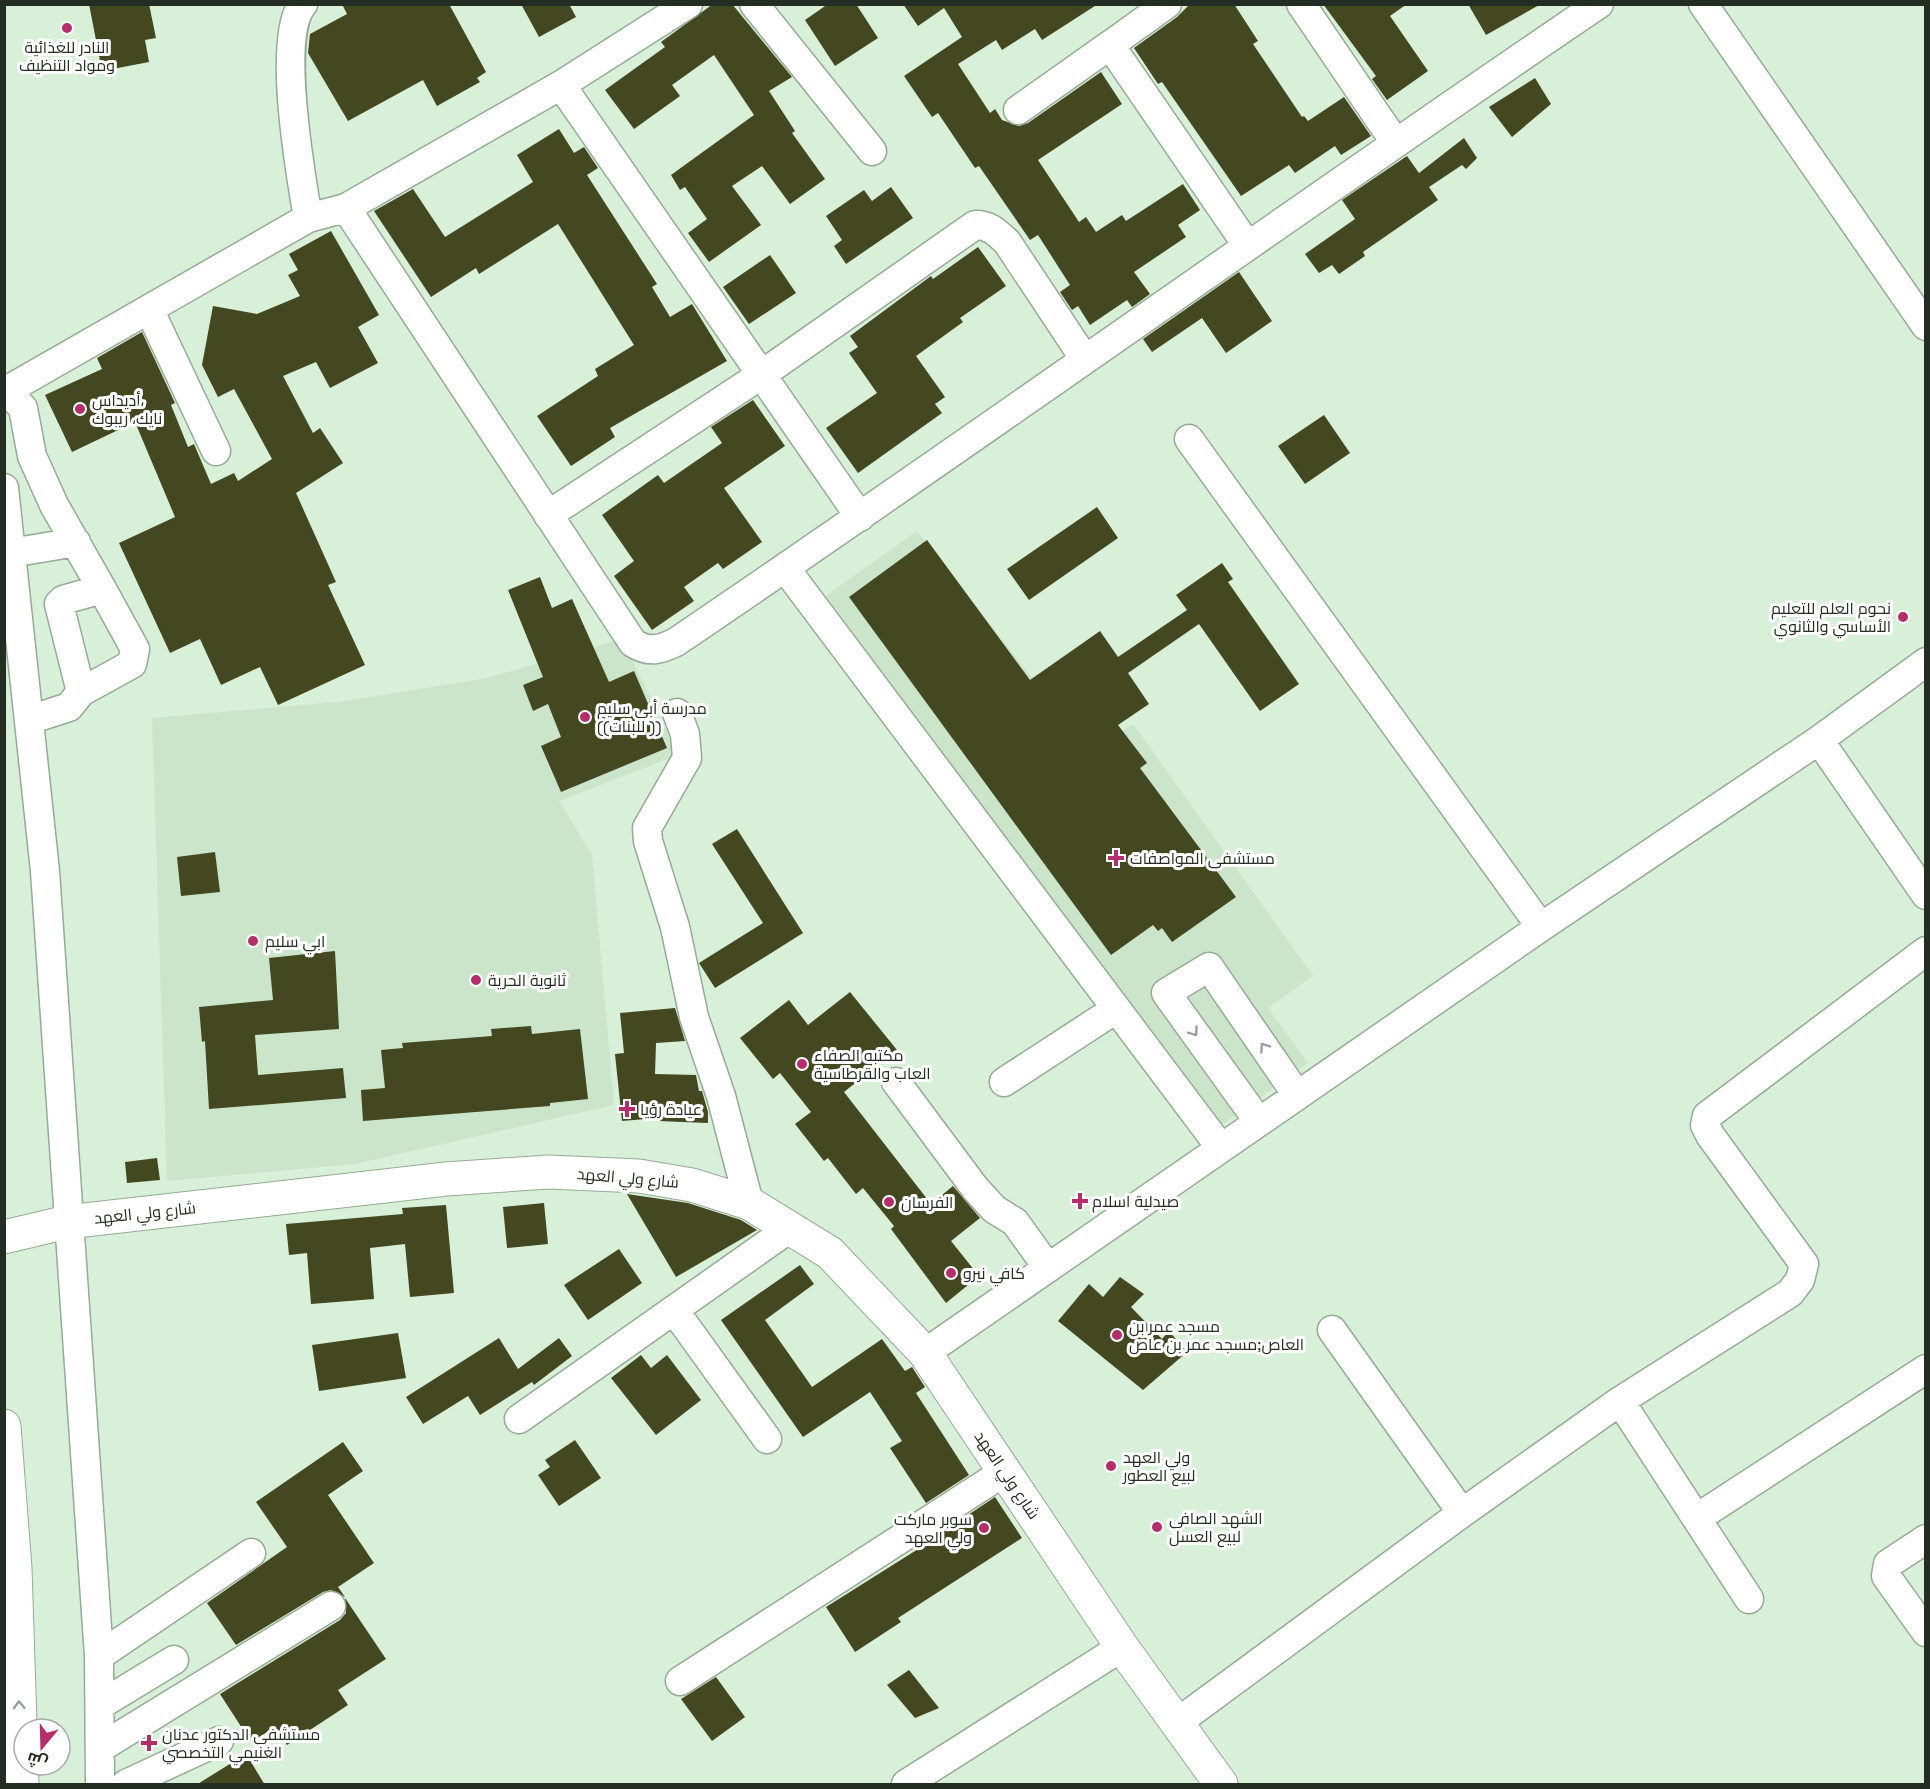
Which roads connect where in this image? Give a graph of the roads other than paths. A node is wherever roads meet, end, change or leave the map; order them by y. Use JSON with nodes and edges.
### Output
{"nodes":[{"id":1,"x":303,"y":4,"type":"edge"},
{"id":2,"x":688,"y":4,"type":"edge"},
{"id":3,"x":754,"y":4,"type":"edge"},
{"id":4,"x":1167,"y":4,"type":"edge"},
{"id":5,"x":1301,"y":4,"type":"edge"},
{"id":6,"x":1599,"y":4,"type":"edge"},
{"id":7,"x":1703,"y":4,"type":"edge"},
{"id":8,"x":1110,"y":45,"type":"junction"},
{"id":9,"x":561,"y":85,"type":"junction"},
{"id":10,"x":1018,"y":110,"type":"dead end"},
{"id":11,"x":1395,"y":142,"type":"junction"},
{"id":12,"x":872,"y":151,"type":"dead end"},
{"id":13,"x":346,"y":208,"type":"junction"},
{"id":14,"x":308,"y":218,"type":"junction"},
{"id":15,"x":1247,"y":245,"type":"junction"},
{"id":16,"x":149,"y":309,"type":"junction"},
{"id":17,"x":1926,"y":326,"type":"edge"},
{"id":18,"x":1084,"y":358,"type":"junction"},
{"id":19,"x":761,"y":375,"type":"junction"},
{"id":20,"x":6,"y":392,"type":"edge"},
{"id":21,"x":1189,"y":439,"type":"dead end"},
{"id":22,"x":216,"y":451,"type":"dead end"},
{"id":23,"x":4,"y":488,"type":"edge"},
{"id":24,"x":548,"y":515,"type":"junction"},
{"id":25,"x":860,"y":517,"type":"junction"},
{"id":26,"x":76,"y":542,"type":"junction"},
{"id":27,"x":11,"y":553,"type":"junction"},
{"id":28,"x":785,"y":568,"type":"junction"},
{"id":29,"x":102,"y":589,"type":"junction"},
{"id":30,"x":1926,"y":662,"type":"edge"},
{"id":31,"x":81,"y":692,"type":"junction"},
{"id":32,"x":677,"y":713,"type":"dead end"},
{"id":33,"x":29,"y":720,"type":"junction"},
{"id":34,"x":1820,"y":740,"type":"junction"},
{"id":35,"x":1926,"y":895,"type":"edge"},
{"id":36,"x":1540,"y":927,"type":"junction"},
{"id":37,"x":1926,"y":951,"type":"edge"},
{"id":38,"x":1116,"y":1009,"type":"junction"},
{"id":39,"x":896,"y":1082,"type":"dead end"},
{"id":40,"x":1004,"y":1082,"type":"dead end"},
{"id":41,"x":1297,"y":1095,"type":"junction"},
{"id":42,"x":1260,"y":1122,"type":"junction"},
{"id":43,"x":1221,"y":1148,"type":"junction"},
{"id":44,"x":749,"y":1203,"type":"junction"},
{"id":45,"x":67,"y":1222,"type":"junction"},
{"id":46,"x":790,"y":1228,"type":"junction"},
{"id":47,"x":4,"y":1237,"type":"edge"},
{"id":48,"x":1048,"y":1268,"type":"junction"},
{"id":49,"x":674,"y":1310,"type":"junction"},
{"id":50,"x":1332,"y":1330,"type":"dead end"},
{"id":51,"x":924,"y":1353,"type":"junction"},
{"id":52,"x":1926,"y":1369,"type":"edge"},
{"id":53,"x":1620,"y":1401,"type":"junction"},
{"id":54,"x":519,"y":1419,"type":"dead end"},
{"id":55,"x":4,"y":1426,"type":"edge"},
{"id":56,"x":766,"y":1439,"type":"dead end"},
{"id":57,"x":1004,"y":1472,"type":"junction"},
{"id":58,"x":1462,"y":1513,"type":"junction"},
{"id":59,"x":1697,"y":1518,"type":"junction"},
{"id":60,"x":1926,"y":1539,"type":"edge"},
{"id":61,"x":251,"y":1553,"type":"dead end"},
{"id":62,"x":1749,"y":1599,"type":"dead end"},
{"id":63,"x":331,"y":1606,"type":"dead end"},
{"id":64,"x":1926,"y":1632,"type":"edge"},
{"id":65,"x":1122,"y":1647,"type":"junction"},
{"id":66,"x":99,"y":1656,"type":"junction"},
{"id":67,"x":174,"y":1660,"type":"dead end"},
{"id":68,"x":680,"y":1681,"type":"dead end"},
{"id":69,"x":100,"y":1705,"type":"junction"},
{"id":70,"x":1178,"y":1722,"type":"junction"},
{"id":71,"x":219,"y":1741,"type":"dead end"},
{"id":72,"x":100,"y":1748,"type":"junction"},
{"id":73,"x":22,"y":1785,"type":"edge"},
{"id":74,"x":100,"y":1785,"type":"edge"},
{"id":75,"x":126,"y":1785,"type":"edge"},
{"id":76,"x":906,"y":1785,"type":"edge"},
{"id":77,"x":1221,"y":1785,"type":"edge"}],
"edges":[{"from":1,"to":14,"type":"street"},
{"from":2,"to":9,"type":"street"},
{"from":3,"to":12,"type":"street"},
{"from":4,"to":8,"type":"street"},
{"from":5,"to":11,"type":"street"},
{"from":6,"to":11,"type":"street"},
{"from":7,"to":17,"type":"street"},
{"from":8,"to":10,"type":"street"},
{"from":8,"to":15,"type":"street"},
{"from":9,"to":13,"type":"street"},
{"from":9,"to":19,"type":"street"},
{"from":11,"to":15,"type":"street"},
{"from":13,"to":14,"type":"street"},
{"from":13,"to":24,"type":"street"},
{"from":14,"to":16,"type":"street"},
{"from":15,"to":18,"type":"street"},
{"from":16,"to":20,"type":"street"},
{"from":16,"to":22,"type":"street"},
{"from":18,"to":19,"type":"street"},
{"from":18,"to":25,"type":"street"},
{"from":19,"to":24,"type":"street"},
{"from":19,"to":25,"type":"street"},
{"from":20,"to":26,"type":"street"},
{"from":21,"to":36,"type":"street"},
{"from":23,"to":27,"type":"street"},
{"from":24,"to":28,"type":"street"},
{"from":25,"to":28,"type":"street"},
{"from":26,"to":27,"type":"street"},
{"from":26,"to":29,"type":"street"},
{"from":27,"to":33,"type":"street"},
{"from":28,"to":38,"type":"street"},
{"from":29,"to":31,"type":"street"},
{"from":29,"to":31,"type":"street"},
{"from":30,"to":34,"type":"street"},
{"from":31,"to":33,"type":"street"},
{"from":32,"to":44,"type":"street"},
{"from":33,"to":45,"type":"street"},
{"from":34,"to":35,"type":"street"},
{"from":34,"to":36,"type":"street"},
{"from":36,"to":41,"type":"street"},
{"from":37,"to":53,"type":"street"},
{"from":38,"to":40,"type":"street"},
{"from":38,"to":43,"type":"street"},
{"from":39,"to":48,"type":"street"},
{"from":41,"to":42,"type":"street"},
{"from":41,"to":42,"type":"street","one_way":true},
{"from":42,"to":43,"type":"street"},
{"from":43,"to":48,"type":"street"},
{"from":44,"to":45,"type":"main road","name":"شارع ولي العهد"},
{"from":44,"to":46,"type":"main road","name":"شارع ولي العهد"},
{"from":45,"to":47,"type":"main road","name":"شارع ولي العهد"},
{"from":45,"to":66,"type":"street"},
{"from":46,"to":49,"type":"street"},
{"from":46,"to":51,"type":"main road","name":"شارع ولي العهد"},
{"from":48,"to":51,"type":"street"},
{"from":49,"to":54,"type":"street"},
{"from":49,"to":56,"type":"street"},
{"from":50,"to":58,"type":"street"},
{"from":51,"to":57,"type":"main road","name":"شارع ولي العهد"},
{"from":52,"to":59,"type":"street"},
{"from":53,"to":58,"type":"street"},
{"from":53,"to":59,"type":"street"},
{"from":73,"to":55,"type":"main road","one_way":true},
{"from":57,"to":65,"type":"main road","name":"شارع ولي العهد"},
{"from":57,"to":68,"type":"street"},
{"from":58,"to":70,"type":"street"},
{"from":59,"to":62,"type":"street"},
{"from":60,"to":64,"type":"street"},
{"from":61,"to":66,"type":"street"},
{"from":63,"to":72,"type":"street"},
{"from":65,"to":70,"type":"main road","name":"شارع ولي العهد"},
{"from":65,"to":76,"type":"street"},
{"from":66,"to":69,"type":"street"},
{"from":67,"to":69,"type":"street"},
{"from":69,"to":72,"type":"street"},
{"from":70,"to":77,"type":"main road","name":"شارع ولي العهد"},
{"from":71,"to":75,"type":"street"},
{"from":72,"to":74,"type":"street"}]}
